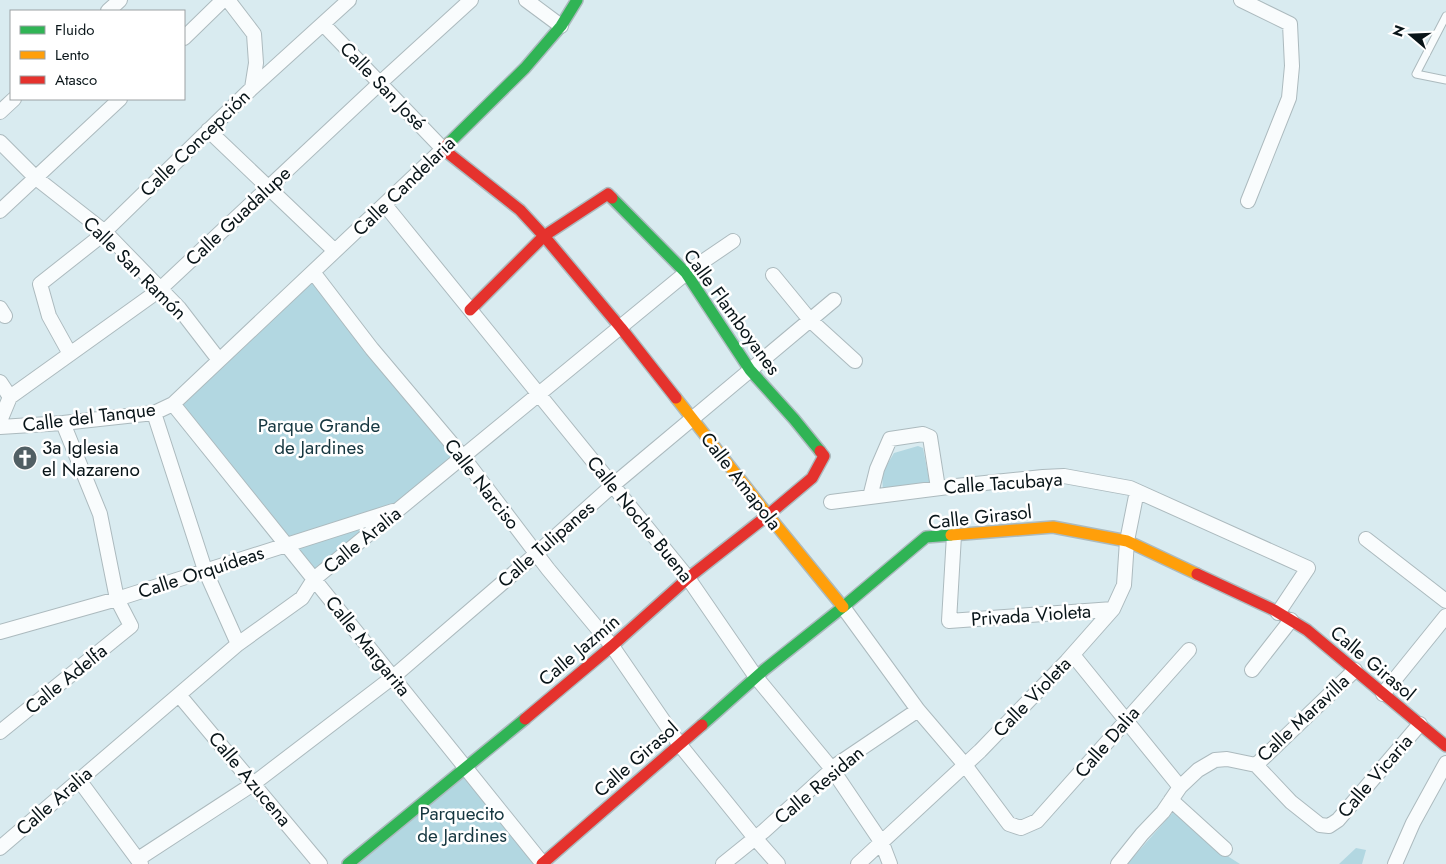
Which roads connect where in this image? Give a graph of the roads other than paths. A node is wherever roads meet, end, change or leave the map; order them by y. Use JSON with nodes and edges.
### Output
{"nodes":[{"id":1,"x":120,"y":0,"type":"edge"},
{"id":2,"x":224,"y":0,"type":"edge"},
{"id":3,"x":228,"y":0,"type":"edge"},
{"id":4,"x":349,"y":0,"type":"edge"},
{"id":5,"x":471,"y":0,"type":"edge"},
{"id":6,"x":526,"y":0,"type":"edge"},
{"id":7,"x":577,"y":0,"type":"edge"},
{"id":8,"x":1241,"y":0,"type":"edge"},
{"id":9,"x":109,"y":10,"type":"edge"},
{"id":10,"x":1446,"y":16,"type":"edge"},
{"id":11,"x":323,"y":24,"type":"junction"},
{"id":12,"x":561,"y":26,"type":"junction"},
{"id":13,"x":185,"y":37,"type":"edge"},
{"id":14,"x":1446,"y":80,"type":"edge"},
{"id":15,"x":380,"y":83,"type":"junction"},
{"id":16,"x":252,"y":88,"type":"junction"},
{"id":17,"x":13,"y":100,"type":"edge"},
{"id":18,"x":119,"y":100,"type":"edge"},
{"id":19,"x":0,"y":112,"type":"edge"},
{"id":20,"x":208,"y":130,"type":"junction"},
{"id":21,"x":0,"y":142,"type":"edge"},
{"id":22,"x":443,"y":149,"type":"junction"},
{"id":23,"x":36,"y":178,"type":"junction"},
{"id":24,"x":268,"y":188,"type":"junction"},
{"id":25,"x":1248,"y":201,"type":"dead end"},
{"id":26,"x":385,"y":205,"type":"junction"},
{"id":27,"x":0,"y":212,"type":"edge"},
{"id":28,"x":104,"y":232,"type":"junction"},
{"id":29,"x":544,"y":236,"type":"junction"},
{"id":30,"x":733,"y":241,"type":"dead end"},
{"id":31,"x":335,"y":251,"type":"junction"},
{"id":32,"x":313,"y":272,"type":"junction"},
{"id":33,"x":686,"y":273,"type":"junction"},
{"id":34,"x":773,"y":275,"type":"dead end"},
{"id":35,"x":160,"y":289,"type":"junction"},
{"id":36,"x":834,"y":300,"type":"dead end"},
{"id":37,"x":470,"y":310,"type":"junction"},
{"id":38,"x":810,"y":320,"type":"junction"},
{"id":39,"x":621,"y":328,"type":"junction"},
{"id":40,"x":70,"y":354,"type":"junction"},
{"id":41,"x":219,"y":360,"type":"junction"},
{"id":42,"x":854,"y":361,"type":"dead end"},
{"id":43,"x":750,"y":370,"type":"junction"},
{"id":44,"x":0,"y":382,"type":"edge"},
{"id":45,"x":539,"y":394,"type":"junction"},
{"id":46,"x":10,"y":397,"type":"junction"},
{"id":47,"x":173,"y":404,"type":"junction"},
{"id":48,"x":154,"y":413,"type":"junction"},
{"id":49,"x":692,"y":419,"type":"junction"},
{"id":50,"x":0,"y":421,"type":"edge"},
{"id":51,"x":63,"y":423,"type":"junction"},
{"id":52,"x":0,"y":427,"type":"edge"},
{"id":53,"x":824,"y":456,"type":"joint"},
{"id":54,"x":463,"y":457,"type":"junction"},
{"id":55,"x":613,"y":485,"type":"junction"},
{"id":56,"x":938,"y":488,"type":"junction"},
{"id":57,"x":1137,"y":491,"type":"junction"},
{"id":58,"x":870,"y":497,"type":"junction"},
{"id":59,"x":831,"y":502,"type":"dead end"},
{"id":60,"x":401,"y":508,"type":"junction"},
{"id":61,"x":768,"y":515,"type":"junction"},
{"id":62,"x":954,"y":535,"type":"junction"},
{"id":63,"x":1366,"y":539,"type":"dead end"},
{"id":64,"x":1127,"y":541,"type":"junction"},
{"id":65,"x":286,"y":544,"type":"junction"},
{"id":66,"x":536,"y":554,"type":"junction"},
{"id":67,"x":206,"y":570,"type":"junction"},
{"id":68,"x":688,"y":578,"type":"junction"},
{"id":69,"x":314,"y":579,"type":"junction"},
{"id":70,"x":117,"y":599,"type":"junction"},
{"id":71,"x":1446,"y":601,"type":"edge"},
{"id":72,"x":843,"y":607,"type":"junction"},
{"id":73,"x":1112,"y":608,"type":"junction"},
{"id":74,"x":1278,"y":612,"type":"junction"},
{"id":75,"x":1446,"y":616,"type":"edge"},
{"id":76,"x":1291,"y":620,"type":"junction"},
{"id":77,"x":0,"y":632,"type":"edge"},
{"id":78,"x":238,"y":644,"type":"junction"},
{"id":79,"x":612,"y":646,"type":"junction"},
{"id":80,"x":1189,"y":650,"type":"dead end"},
{"id":81,"x":1072,"y":654,"type":"junction"},
{"id":82,"x":1252,"y":670,"type":"dead end"},
{"id":83,"x":1355,"y":670,"type":"junction"},
{"id":84,"x":393,"y":677,"type":"junction"},
{"id":85,"x":756,"y":677,"type":"junction"},
{"id":86,"x":1383,"y":694,"type":"junction"},
{"id":87,"x":179,"y":695,"type":"junction"},
{"id":88,"x":918,"y":710,"type":"junction"},
{"id":89,"x":1126,"y":720,"type":"junction"},
{"id":90,"x":1420,"y":724,"type":"junction"},
{"id":91,"x":0,"y":732,"type":"edge"},
{"id":92,"x":1445,"y":742,"type":"edge"},
{"id":93,"x":680,"y":745,"type":"junction"},
{"id":94,"x":1446,"y":763,"type":"edge"},
{"id":95,"x":965,"y":765,"type":"junction"},
{"id":96,"x":1256,"y":765,"type":"junction"},
{"id":97,"x":466,"y":768,"type":"junction"},
{"id":98,"x":832,"y":769,"type":"junction"},
{"id":99,"x":79,"y":780,"type":"junction"},
{"id":100,"x":253,"y":784,"type":"junction"},
{"id":101,"x":1180,"y":787,"type":"junction"},
{"id":102,"x":1171,"y":800,"type":"junction"},
{"id":103,"x":1021,"y":828,"type":"joint"},
{"id":104,"x":755,"y":838,"type":"junction"},
{"id":105,"x":882,"y":843,"type":"junction"},
{"id":106,"x":0,"y":848,"type":"edge"},
{"id":107,"x":1224,"y":849,"type":"dead end"},
{"id":108,"x":139,"y":861,"type":"edge"},
{"id":109,"x":320,"y":864,"type":"edge"},
{"id":110,"x":348,"y":864,"type":"edge"},
{"id":111,"x":543,"y":864,"type":"edge"},
{"id":112,"x":723,"y":864,"type":"edge"},
{"id":113,"x":778,"y":864,"type":"edge"},
{"id":114,"x":858,"y":864,"type":"edge"},
{"id":115,"x":890,"y":864,"type":"edge"},
{"id":116,"x":1118,"y":864,"type":"edge"},
{"id":117,"x":1395,"y":864,"type":"edge"}],
"edges":[{"from":1,"to":9,"type":"street"},
{"from":2,"to":13,"type":"street"},
{"from":3,"to":16,"type":"street"},
{"from":4,"to":11,"type":"street","name":"Calle Concepción"},
{"from":5,"to":15,"type":"street","name":"Calle Guadalupe"},
{"from":6,"to":12,"type":"street"},
{"from":7,"to":12,"type":"street","name":"Calle Candelaria"},
{"from":8,"to":25,"type":"street"},
{"from":10,"to":14,"type":"lane"},
{"from":11,"to":15,"type":"street","name":"Calle San José"},
{"from":11,"to":16,"type":"street","name":"Calle Concepción"},
{"from":12,"to":22,"type":"street","name":"Calle Candelaria"},
{"from":15,"to":22,"type":"street","name":"Calle San José"},
{"from":15,"to":24,"type":"street","name":"Calle Guadalupe"},
{"from":16,"to":20,"type":"street","name":"Calle Concepción"},
{"from":17,"to":19,"type":"street"},
{"from":18,"to":23,"type":"street"},
{"from":20,"to":24,"type":"street"},
{"from":20,"to":28,"type":"street","name":"Calle Concepción"},
{"from":21,"to":23,"type":"street","name":"Calle San Ramón"},
{"from":22,"to":26,"type":"street","name":"Calle Candelaria"},
{"from":22,"to":29,"type":"street","name":"Calle Amapola"},
{"from":23,"to":27,"type":"street"},
{"from":23,"to":28,"type":"street","name":"Calle San Ramón"},
{"from":24,"to":31,"type":"street"},
{"from":24,"to":35,"type":"street","name":"Calle Guadalupe"},
{"from":26,"to":31,"type":"street","name":"Calle Candelaria"},
{"from":26,"to":37,"type":"street","name":"Calle Noche Buena"},
{"from":28,"to":35,"type":"street","name":"Calle San Ramón"},
{"from":28,"to":40,"type":"street","name":"Calle Concepción"},
{"from":29,"to":33,"type":"street","name":"Calle Flamboyanes"},
{"from":29,"to":37,"type":"street"},
{"from":29,"to":39,"type":"street","name":"Calle Amapola"},
{"from":30,"to":33,"type":"street","name":"Calle Aralia"},
{"from":31,"to":32,"type":"street","name":"Calle Candelaria"},
{"from":32,"to":41,"type":"street","name":"Calle Candelaria"},
{"from":32,"to":54,"type":"street","name":"Calle Narciso"},
{"from":33,"to":39,"type":"street","name":"Calle Aralia"},
{"from":33,"to":43,"type":"street","name":"Calle Flamboyanes"},
{"from":34,"to":38,"type":"street"},
{"from":35,"to":40,"type":"street","name":"Calle Guadalupe"},
{"from":35,"to":41,"type":"street","name":"Calle San Ramón"},
{"from":36,"to":38,"type":"street","name":"Calle Tulipanes"},
{"from":37,"to":45,"type":"street","name":"Calle Noche Buena"},
{"from":38,"to":42,"type":"street"},
{"from":38,"to":43,"type":"street","name":"Calle Tulipanes"},
{"from":39,"to":45,"type":"street","name":"Calle Aralia"},
{"from":39,"to":49,"type":"street","name":"Calle Amapola"},
{"from":40,"to":46,"type":"street","name":"Calle Guadalupe"},
{"from":41,"to":47,"type":"street","name":"Calle del Tanque"},
{"from":43,"to":49,"type":"street","name":"Calle Tulipanes"},
{"from":43,"to":53,"type":"street","name":"Calle Flamboyanes"},
{"from":44,"to":46,"type":"street"},
{"from":45,"to":54,"type":"street","name":"Calle Aralia"},
{"from":45,"to":55,"type":"street","name":"Calle Noche Buena"},
{"from":46,"to":50,"type":"street"},
{"from":47,"to":48,"type":"street","name":"Calle del Tanque"},
{"from":47,"to":65,"type":"street","name":"Calle Margarita"},
{"from":48,"to":51,"type":"street","name":"Calle del Tanque"},
{"from":48,"to":67,"type":"street"},
{"from":49,"to":55,"type":"street","name":"Calle Tulipanes"},
{"from":49,"to":61,"type":"street","name":"Calle Amapola"},
{"from":51,"to":52,"type":"street","name":"Calle del Tanque"},
{"from":51,"to":70,"type":"street"},
{"from":53,"to":61,"type":"street","name":"Calle Jazmín"},
{"from":54,"to":60,"type":"street","name":"Calle Aralia"},
{"from":54,"to":66,"type":"street","name":"Calle Narciso"},
{"from":55,"to":66,"type":"street","name":"Calle Tulipanes"},
{"from":55,"to":68,"type":"street","name":"Calle Noche Buena"},
{"from":56,"to":57,"type":"street","name":"Calle Tacubaya"},
{"from":56,"to":58,"type":"street","name":"Calle Tacubaya"},
{"from":56,"to":58,"type":"street"},
{"from":57,"to":64,"type":"street","name":"Calle Violeta"},
{"from":57,"to":74,"type":"street","name":"Calle Tacubaya"},
{"from":58,"to":59,"type":"street","name":"Calle Tacubaya"},
{"from":60,"to":65,"type":"street","name":"Calle Orquídeas"},
{"from":60,"to":69,"type":"street","name":"Calle Aralia"},
{"from":61,"to":68,"type":"street","name":"Calle Jazmín"},
{"from":61,"to":72,"type":"street","name":"Calle Amapola"},
{"from":62,"to":64,"type":"street","name":"Calle Girasol"},
{"from":62,"to":72,"type":"street","name":"Calle Girasol"},
{"from":62,"to":73,"type":"street","name":"Privada Violeta"},
{"from":63,"to":71,"type":"street"},
{"from":64,"to":73,"type":"street","name":"Calle Violeta"},
{"from":64,"to":74,"type":"street","name":"Calle Girasol"},
{"from":65,"to":67,"type":"street","name":"Calle Orquídeas"},
{"from":65,"to":69,"type":"street","name":"Calle Margarita"},
{"from":66,"to":79,"type":"street","name":"Calle Narciso"},
{"from":66,"to":84,"type":"street","name":"Calle Tulipanes"},
{"from":67,"to":70,"type":"street","name":"Calle Orquídeas"},
{"from":67,"to":78,"type":"street"},
{"from":68,"to":79,"type":"street","name":"Calle Jazmín"},
{"from":68,"to":85,"type":"street","name":"Calle Noche Buena"},
{"from":69,"to":78,"type":"street","name":"Calle Aralia"},
{"from":69,"to":84,"type":"street","name":"Calle Margarita"},
{"from":70,"to":77,"type":"street","name":"Calle Orquídeas"},
{"from":70,"to":91,"type":"street","name":"Calle Adelfa"},
{"from":72,"to":85,"type":"street","name":"Calle Girasol"},
{"from":72,"to":88,"type":"street","name":"Calle Amapola"},
{"from":73,"to":81,"type":"street","name":"Calle Violeta"},
{"from":74,"to":76,"type":"street","name":"Calle Girasol"},
{"from":75,"to":86,"type":"street"},
{"from":76,"to":82,"type":"street"},
{"from":76,"to":83,"type":"street","name":"Calle Girasol"},
{"from":78,"to":87,"type":"street","name":"Calle Aralia"},
{"from":79,"to":93,"type":"street","name":"Calle Narciso"},
{"from":79,"to":97,"type":"street","name":"Calle Jazmín"},
{"from":80,"to":89,"type":"street","name":"Calle Dalia"},
{"from":81,"to":89,"type":"street"},
{"from":81,"to":95,"type":"street","name":"Calle Violeta"},
{"from":83,"to":86,"type":"street","name":"Calle Girasol"},
{"from":83,"to":96,"type":"street","name":"Calle Maravilla"},
{"from":84,"to":97,"type":"street","name":"Calle Margarita"},
{"from":84,"to":100,"type":"street","name":"Calle Tulipanes"},
{"from":85,"to":93,"type":"street","name":"Calle Girasol"},
{"from":85,"to":98,"type":"street","name":"Calle Noche Buena"},
{"from":86,"to":90,"type":"street","name":"Calle Girasol"},
{"from":87,"to":99,"type":"street","name":"Calle Aralia"},
{"from":87,"to":100,"type":"street","name":"Calle Azucena"},
{"from":88,"to":95,"type":"street","name":"Calle Amapola"},
{"from":88,"to":98,"type":"street","name":"Calle Residan"},
{"from":89,"to":101,"type":"street"},
{"from":89,"to":103,"type":"street","name":"Calle Dalia"},
{"from":90,"to":92,"type":"street","name":"Calle Girasol"},
{"from":90,"to":96,"type":"street","name":"Calle Vicaria"},
{"from":93,"to":104,"type":"street","name":"Calle Narciso"},
{"from":93,"to":111,"type":"street","name":"Calle Girasol"},
{"from":94,"to":117,"type":"street"},
{"from":95,"to":103,"type":"street","name":"Calle Amapola"},
{"from":95,"to":105,"type":"street","name":"Calle Violeta"},
{"from":96,"to":101,"type":"street","name":"Calle Maravilla"},
{"from":97,"to":110,"type":"street","name":"Calle Jazmín"},
{"from":97,"to":111,"type":"street","name":"Calle Margarita"},
{"from":98,"to":104,"type":"street","name":"Calle Residan"},
{"from":98,"to":105,"type":"street","name":"Calle Noche Buena"},
{"from":99,"to":106,"type":"street","name":"Calle Aralia"},
{"from":99,"to":108,"type":"street"},
{"from":100,"to":108,"type":"street","name":"Calle Tulipanes"},
{"from":100,"to":109,"type":"street","name":"Calle Azucena"},
{"from":101,"to":102,"type":"street","name":"Calle Maravilla"},
{"from":102,"to":107,"type":"street"},
{"from":102,"to":116,"type":"street","name":"Calle Maravilla"},
{"from":104,"to":112,"type":"street","name":"Calle Residan"},
{"from":104,"to":113,"type":"street","name":"Calle Narciso"},
{"from":105,"to":114,"type":"street","name":"Calle Violeta"},
{"from":105,"to":115,"type":"street","name":"Calle Noche Buena"}]}
